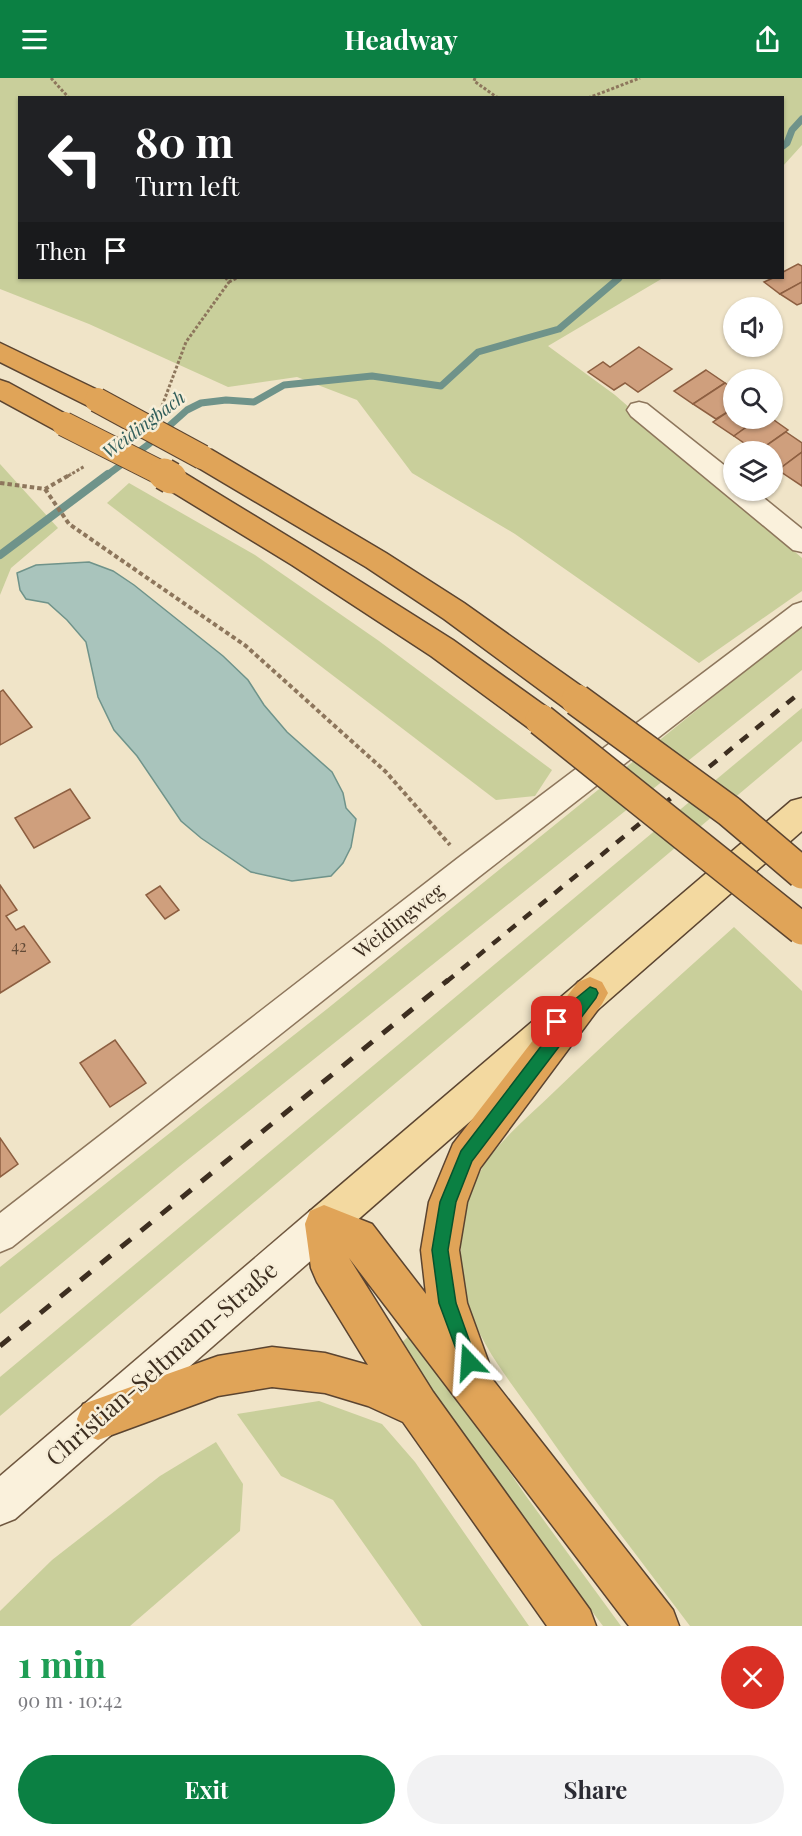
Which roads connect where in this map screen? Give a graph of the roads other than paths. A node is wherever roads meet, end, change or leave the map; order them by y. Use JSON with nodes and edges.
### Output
{"nodes":[{"id":1,"x":0,"y":351,"type":"edge"},
{"id":2,"x":0,"y":389,"type":"edge"},
{"id":3,"x":639,"y":410,"type":"dead end"},
{"id":4,"x":723,"y":478,"type":"edge"},
{"id":5,"x":750,"y":501,"type":"edge"},
{"id":6,"x":802,"y":543,"type":"edge"},
{"id":7,"x":802,"y":612,"type":"edge"},
{"id":8,"x":802,"y":811,"type":"edge"},
{"id":9,"x":802,"y":873,"type":"edge"},
{"id":10,"x":802,"y":929,"type":"edge"},
{"id":11,"x":590,"y":993,"type":"junction"},
{"id":12,"x":324,"y":1224,"type":"junction"},
{"id":13,"x":0,"y":1235,"type":"edge"},
{"id":14,"x":484,"y":1401,"type":"junction"},
{"id":15,"x":418,"y":1407,"type":"junction"},
{"id":16,"x":98,"y":1419,"type":"junction"},
{"id":17,"x":0,"y":1504,"type":"edge"},
{"id":18,"x":574,"y":1626,"type":"edge"},
{"id":19,"x":657,"y":1626,"type":"edge"}],
"edges":[{"from":1,"to":9,"type":"highway","bridge":true},
{"from":2,"to":10,"type":"highway","bridge":true},
{"from":3,"to":4,"type":"street"},
{"from":5,"to":6,"type":"street"},
{"from":7,"to":13,"type":"street","name":"Weidingweg"},
{"from":8,"to":11,"type":"main road"},
{"from":11,"to":12,"type":"main road"},
{"from":11,"to":14,"type":"highway"},
{"from":12,"to":14,"type":"highway"},
{"from":12,"to":15,"type":"highway"},
{"from":12,"to":16,"type":"main road","name":"Christian-Seltmann-Straße"},
{"from":14,"to":19,"type":"highway"},
{"from":15,"to":16,"type":"highway"},
{"from":15,"to":18,"type":"highway"},
{"from":16,"to":17,"type":"main road","name":"Christian-Seltmann-Straße"}]}
